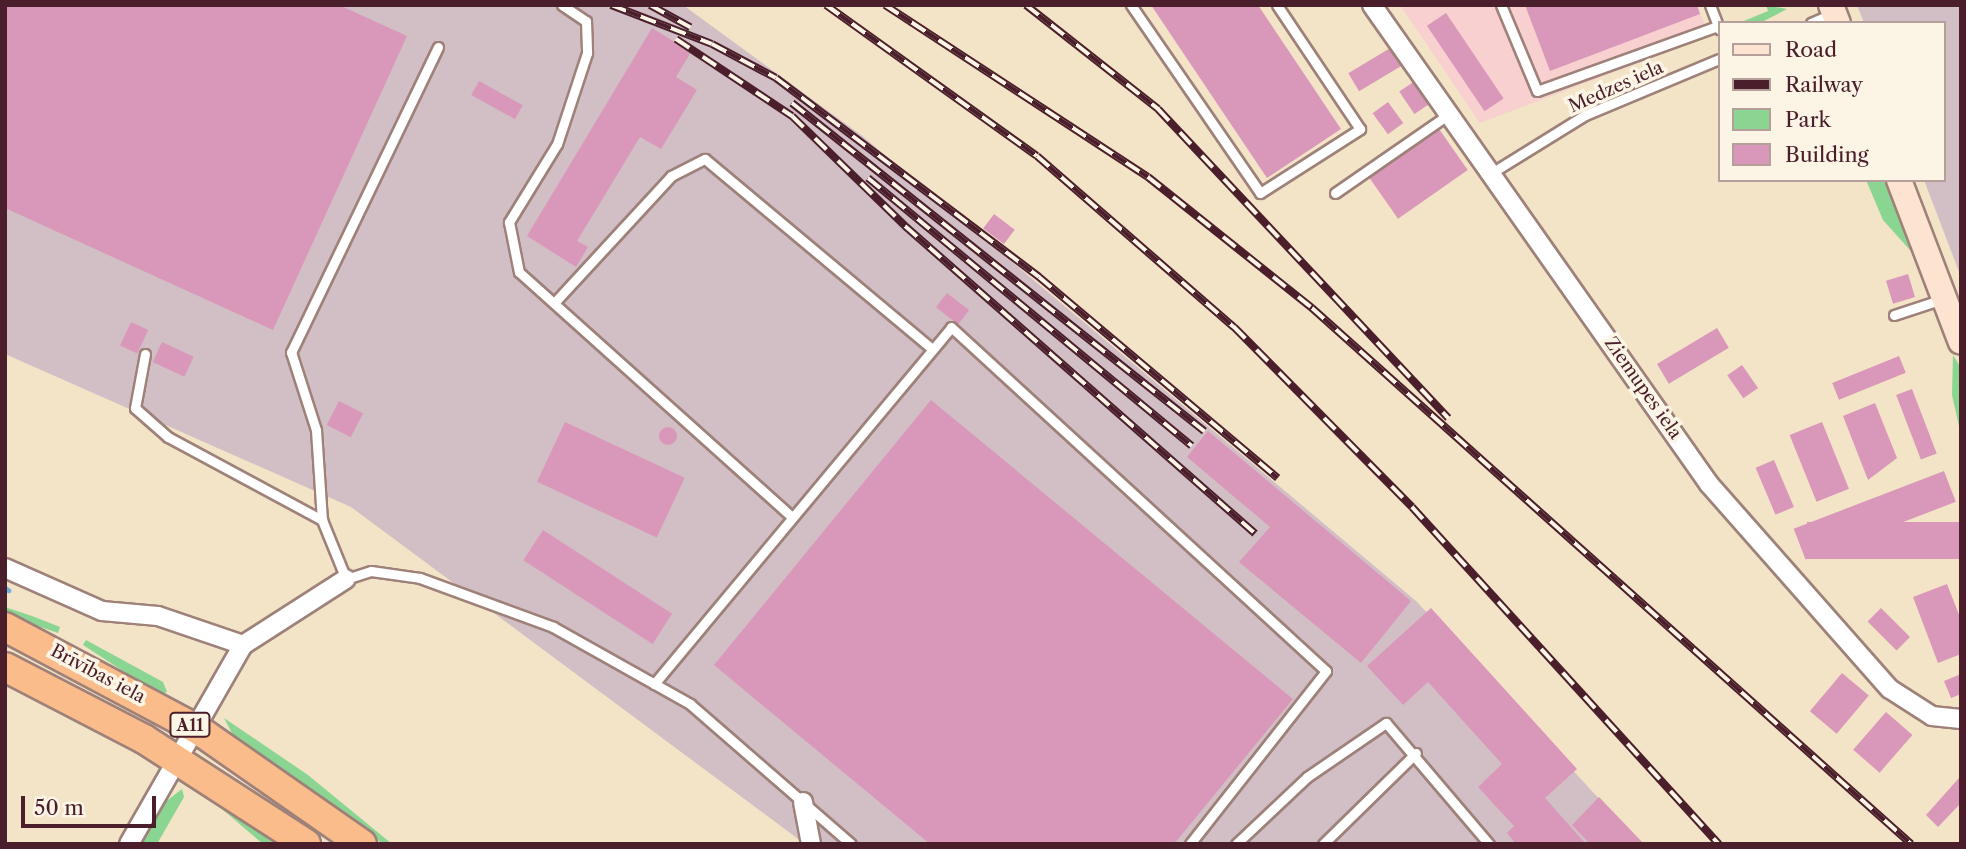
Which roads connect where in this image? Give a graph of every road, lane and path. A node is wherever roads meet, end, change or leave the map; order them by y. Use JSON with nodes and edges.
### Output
{"nodes":[{"id":1,"x":562,"y":5,"type":"edge"},
{"id":2,"x":1131,"y":5,"type":"edge"},
{"id":3,"x":1277,"y":5,"type":"edge"},
{"id":4,"x":1372,"y":5,"type":"edge"},
{"id":5,"x":1501,"y":5,"type":"edge"},
{"id":6,"x":1710,"y":5,"type":"edge"},
{"id":7,"x":1834,"y":14,"type":"edge"},
{"id":8,"x":1816,"y":21,"type":"edge"},
{"id":9,"x":1717,"y":23,"type":"edge"},
{"id":10,"x":1717,"y":29,"type":"edge"},
{"id":11,"x":438,"y":47,"type":"dead end"},
{"id":12,"x":1717,"y":61,"type":"edge"},
{"id":13,"x":1449,"y":114,"type":"junction"},
{"id":14,"x":1493,"y":172,"type":"junction"},
{"id":15,"x":1900,"y":182,"type":"edge"},
{"id":16,"x":1335,"y":193,"type":"dead end"},
{"id":17,"x":1944,"y":299,"type":"junction"},
{"id":18,"x":554,"y":303,"type":"junction"},
{"id":19,"x":1894,"y":315,"type":"dead end"},
{"id":20,"x":1961,"y":342,"type":"edge"},
{"id":21,"x":932,"y":349,"type":"junction"},
{"id":22,"x":145,"y":354,"type":"dead end"},
{"id":23,"x":790,"y":514,"type":"junction"},
{"id":24,"x":322,"y":520,"type":"junction"},
{"id":25,"x":5,"y":568,"type":"edge"},
{"id":26,"x":346,"y":579,"type":"junction"},
{"id":27,"x":5,"y":627,"type":"edge"},
{"id":28,"x":243,"y":645,"type":"junction"},
{"id":29,"x":5,"y":667,"type":"edge"},
{"id":30,"x":654,"y":684,"type":"junction"},
{"id":31,"x":1961,"y":719,"type":"edge"},
{"id":32,"x":197,"y":729,"type":"junction"},
{"id":33,"x":1416,"y":753,"type":"junction"},
{"id":34,"x":178,"y":759,"type":"junction"},
{"id":35,"x":803,"y":802,"type":"junction"},
{"id":36,"x":129,"y":844,"type":"edge"},
{"id":37,"x":306,"y":844,"type":"edge"},
{"id":38,"x":362,"y":844,"type":"edge"},
{"id":39,"x":811,"y":844,"type":"edge"},
{"id":40,"x":850,"y":844,"type":"edge"},
{"id":41,"x":1191,"y":844,"type":"edge"},
{"id":42,"x":1236,"y":844,"type":"edge"},
{"id":43,"x":1323,"y":844,"type":"edge"},
{"id":44,"x":1489,"y":844,"type":"edge"}],
"edges":[{"from":1,"to":18,"type":"lane"},
{"from":2,"to":3,"type":"lane"},
{"from":4,"to":13,"type":"street","name":"Ziemupes iela"},
{"from":5,"to":10,"type":"lane"},
{"from":6,"to":9,"type":"lane"},
{"from":7,"to":8,"type":"lane"},
{"from":11,"to":24,"type":"lane"},
{"from":12,"to":14,"type":"lane","name":"Medzes iela"},
{"from":13,"to":14,"type":"street","name":"Ziemupes iela"},
{"from":13,"to":16,"type":"lane"},
{"from":14,"to":31,"type":"street","name":"Ziemupes iela"},
{"from":15,"to":17,"type":"main road"},
{"from":17,"to":19,"type":"lane"},
{"from":17,"to":20,"type":"main road"},
{"from":18,"to":21,"type":"lane"},
{"from":18,"to":23,"type":"lane"},
{"from":21,"to":23,"type":"lane"},
{"from":21,"to":41,"type":"lane"},
{"from":22,"to":24,"type":"lane"},
{"from":23,"to":30,"type":"lane"},
{"from":24,"to":26,"type":"lane"},
{"from":25,"to":28,"type":"street"},
{"from":26,"to":28,"type":"street"},
{"from":26,"to":30,"type":"lane"},
{"from":27,"to":32,"type":"highway","name":"Brīvības iela","number":"A11"},
{"from":28,"to":32,"type":"street"},
{"from":29,"to":34,"type":"highway","name":"Brīvības iela","number":"A11"},
{"from":30,"to":35,"type":"lane"},
{"from":32,"to":34,"type":"street"},
{"from":32,"to":38,"type":"highway","name":"Brīvības iela","number":"A11"},
{"from":33,"to":42,"type":"lane"},
{"from":33,"to":43,"type":"lane"},
{"from":33,"to":44,"type":"lane"},
{"from":34,"to":36,"type":"street"},
{"from":34,"to":37,"type":"highway","name":"Brīvības iela","number":"A11"},
{"from":35,"to":39,"type":"street"},
{"from":35,"to":40,"type":"lane"}]}
